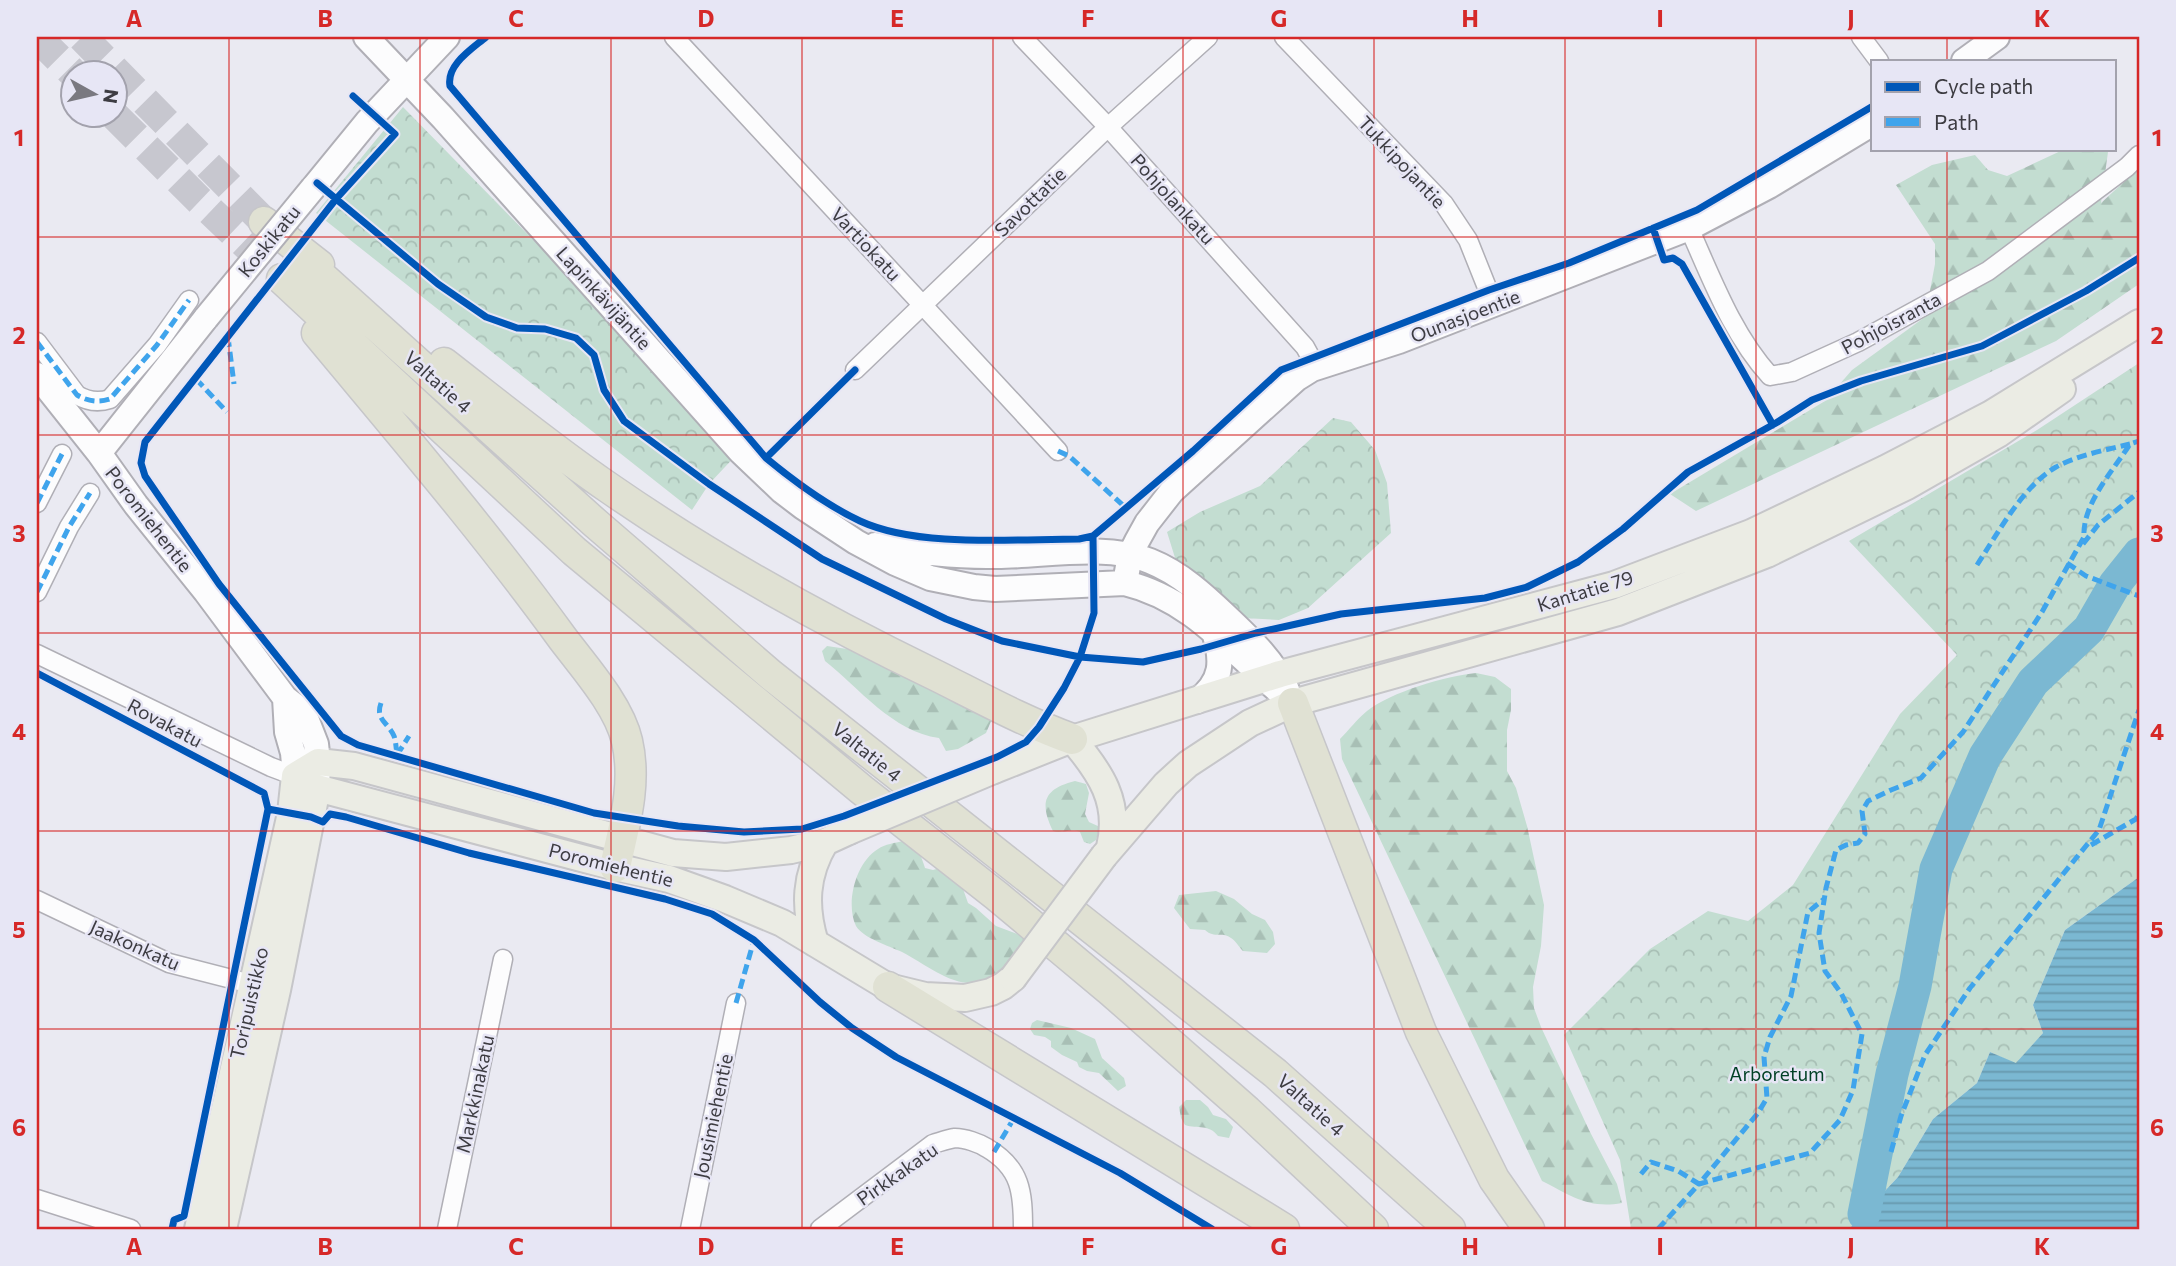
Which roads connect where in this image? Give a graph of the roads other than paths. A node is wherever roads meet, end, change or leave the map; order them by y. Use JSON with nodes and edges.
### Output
{"nodes":[{"id":1,"x":366,"y":37,"type":"edge"},
{"id":2,"x":447,"y":37,"type":"edge"},
{"id":3,"x":674,"y":37,"type":"edge"},
{"id":4,"x":1022,"y":37,"type":"edge"},
{"id":5,"x":1208,"y":37,"type":"edge"},
{"id":6,"x":1284,"y":37,"type":"edge"},
{"id":7,"x":1861,"y":37,"type":"edge"},
{"id":8,"x":1997,"y":37,"type":"edge"},
{"id":9,"x":1878,"y":60,"type":"edge"},
{"id":10,"x":1965,"y":60,"type":"edge"},
{"id":11,"x":407,"y":80,"type":"junction"},
{"id":12,"x":1871,"y":125,"type":"edge"},
{"id":13,"x":1108,"y":127,"type":"junction"},
{"id":14,"x":2139,"y":155,"type":"edge"},
{"id":15,"x":264,"y":222,"type":"tunnel mouth"},
{"id":16,"x":1689,"y":228,"type":"junction"},
{"id":17,"x":286,"y":273,"type":"junction"},
{"id":18,"x":189,"y":300,"type":"dead end"},
{"id":19,"x":923,"y":305,"type":"junction"},
{"id":20,"x":1494,"y":305,"type":"junction"},
{"id":21,"x":2139,"y":323,"type":"edge"},
{"id":22,"x":2139,"y":332,"type":"edge"},
{"id":23,"x":37,"y":342,"type":"edge"},
{"id":24,"x":1316,"y":367,"type":"junction"},
{"id":25,"x":855,"y":370,"type":"dead end"},
{"id":26,"x":37,"y":374,"type":"edge"},
{"id":27,"x":1058,"y":451,"type":"dead end"},
{"id":28,"x":99,"y":453,"type":"junction"},
{"id":29,"x":62,"y":454,"type":"dead end"},
{"id":30,"x":90,"y":494,"type":"dead end"},
{"id":31,"x":37,"y":503,"type":"edge"},
{"id":32,"x":856,"y":542,"type":"junction"},
{"id":33,"x":1130,"y":555,"type":"junction"},
{"id":34,"x":1125,"y":583,"type":"junction"},
{"id":35,"x":37,"y":592,"type":"edge"},
{"id":36,"x":1214,"y":632,"type":"junction"},
{"id":37,"x":37,"y":654,"type":"edge"},
{"id":38,"x":1272,"y":676,"type":"junction"},
{"id":39,"x":285,"y":698,"type":"junction"},
{"id":40,"x":1197,"y":701,"type":"junction"},
{"id":41,"x":1293,"y":703,"type":"junction"},
{"id":42,"x":1072,"y":739,"type":"junction"},
{"id":43,"x":318,"y":762,"type":"junction"},
{"id":44,"x":994,"y":770,"type":"joint"},
{"id":45,"x":306,"y":782,"type":"junction"},
{"id":46,"x":837,"y":836,"type":"junction"},
{"id":47,"x":1107,"y":852,"type":"junction"},
{"id":48,"x":618,"y":853,"type":"junction"},
{"id":49,"x":37,"y":900,"type":"edge"},
{"id":50,"x":815,"y":943,"type":"junction"},
{"id":51,"x":503,"y":959,"type":"dead end"},
{"id":52,"x":1013,"y":978,"type":"joint"},
{"id":53,"x":265,"y":987,"type":"junction"},
{"id":54,"x":888,"y":987,"type":"junction"},
{"id":55,"x":736,"y":1003,"type":"dead end"},
{"id":56,"x":37,"y":1199,"type":"edge"},
{"id":57,"x":131,"y":1229,"type":"edge"},
{"id":58,"x":198,"y":1229,"type":"edge"},
{"id":59,"x":223,"y":1229,"type":"edge"},
{"id":60,"x":447,"y":1229,"type":"edge"},
{"id":61,"x":690,"y":1229,"type":"edge"},
{"id":62,"x":820,"y":1229,"type":"edge"},
{"id":63,"x":1023,"y":1229,"type":"edge"},
{"id":64,"x":1284,"y":1229,"type":"edge"},
{"id":65,"x":1373,"y":1229,"type":"edge"},
{"id":66,"x":1450,"y":1229,"type":"edge"},
{"id":67,"x":1530,"y":1229,"type":"edge"}],
"edges":[{"from":1,"to":11,"type":"main road","name":"Lapinkävijäntie"},
{"from":2,"to":11,"type":"main road","name":"Koskikatu"},
{"from":3,"to":19,"type":"street","name":"Vartiokatu"},
{"from":4,"to":13,"type":"street","name":"Pohjolankatu"},
{"from":5,"to":13,"type":"street","name":"Savottatie"},
{"from":6,"to":20,"type":"street","name":"Tukkipojantie"},
{"from":7,"to":9,"type":"street"},
{"from":8,"to":10,"type":"main road"},
{"from":11,"to":28,"type":"main road","name":"Koskikatu","bridge":true},
{"from":11,"to":32,"type":"main road","name":"Lapinkävijäntie"},
{"from":12,"to":16,"type":"main road","name":"Ounasjoentie"},
{"from":13,"to":19,"type":"street","name":"Savottatie"},
{"from":13,"to":24,"type":"street","name":"Pohjolankatu"},
{"from":14,"to":16,"type":"street","name":"Pohjoisranta"},
{"from":15,"to":42,"type":"highway"},
{"from":16,"to":20,"type":"main road","name":"Ounasjoentie"},
{"from":17,"to":48,"type":"highway"},
{"from":17,"to":65,"type":"highway","name":"Valtatie 4"},
{"from":17,"to":66,"type":"highway","name":"Valtatie 4"},
{"from":18,"to":23,"type":"street"},
{"from":19,"to":25,"type":"street","name":"Savottatie"},
{"from":19,"to":27,"type":"street","name":"Vartiokatu"},
{"from":20,"to":24,"type":"main road","name":"Ounasjoentie"},
{"from":21,"to":38,"type":"main road","name":"Kantatie 79"},
{"from":22,"to":41,"type":"main road","name":"Kantatie 79"},
{"from":24,"to":33,"type":"main road","name":"Ounasjoentie"},
{"from":26,"to":28,"type":"main road","name":"Poromiehentie"},
{"from":28,"to":39,"type":"main road","name":"Poromiehentie"},
{"from":29,"to":31,"type":"street"},
{"from":30,"to":35,"type":"street"},
{"from":32,"to":33,"type":"main road","name":"Lapinkävijäntie"},
{"from":32,"to":34,"type":"main road","name":"Lapinkävijäntie"},
{"from":33,"to":34,"type":"main road","name":"Ounasjoentie"},
{"from":33,"to":38,"type":"main road","name":"Lapinkävijäntie"},
{"from":34,"to":36,"type":"main road","name":"Lapinkävijäntie"},
{"from":36,"to":38,"type":"main road","name":"Lapinkävijäntie"},
{"from":36,"to":40,"type":"main road"},
{"from":37,"to":45,"type":"street","name":"Rovakatu"},
{"from":38,"to":40,"type":"main road","name":"Kantatie 79"},
{"from":38,"to":41,"type":"main road","name":"Lapinkävijäntie"},
{"from":39,"to":43,"type":"main road","name":"Poromiehentie"},
{"from":39,"to":45,"type":"main road"},
{"from":40,"to":42,"type":"main road","name":"Kantatie 79"},
{"from":41,"to":47,"type":"main road","name":"Kantatie 79"},
{"from":41,"to":67,"type":"highway"},
{"from":42,"to":44,"type":"main road","name":"Kantatie 79"},
{"from":42,"to":47,"type":"main road"},
{"from":43,"to":45,"type":"main road"},
{"from":43,"to":48,"type":"main road","name":"Poromiehentie"},
{"from":44,"to":46,"type":"main road","name":"Poromiehentie","bridge":true},
{"from":45,"to":48,"type":"main road","name":"Poromiehentie"},
{"from":45,"to":53,"type":"main road","name":"Toripuistikko"},
{"from":46,"to":48,"type":"main road","name":"Poromiehentie"},
{"from":46,"to":50,"type":"main road"},
{"from":47,"to":52,"type":"main road","name":"Kantatie 79","bridge":true},
{"from":48,"to":50,"type":"main road","name":"Poromiehentie"},
{"from":49,"to":53,"type":"street","name":"Jaakonkatu"},
{"from":50,"to":54,"type":"main road","name":"Poromiehentie"},
{"from":51,"to":60,"type":"street","name":"Markkinakatu"},
{"from":52,"to":54,"type":"main road","name":"Poromiehentie"},
{"from":53,"to":58,"type":"main road","name":"Toripuistikko"},
{"from":53,"to":59,"type":"main road","name":"Toripuistikko"},
{"from":54,"to":64,"type":"highway"},
{"from":55,"to":61,"type":"street","name":"Jousimiehentie"},
{"from":56,"to":57,"type":"street"},
{"from":62,"to":63,"type":"street","name":"Pirkkakatu"}]}
